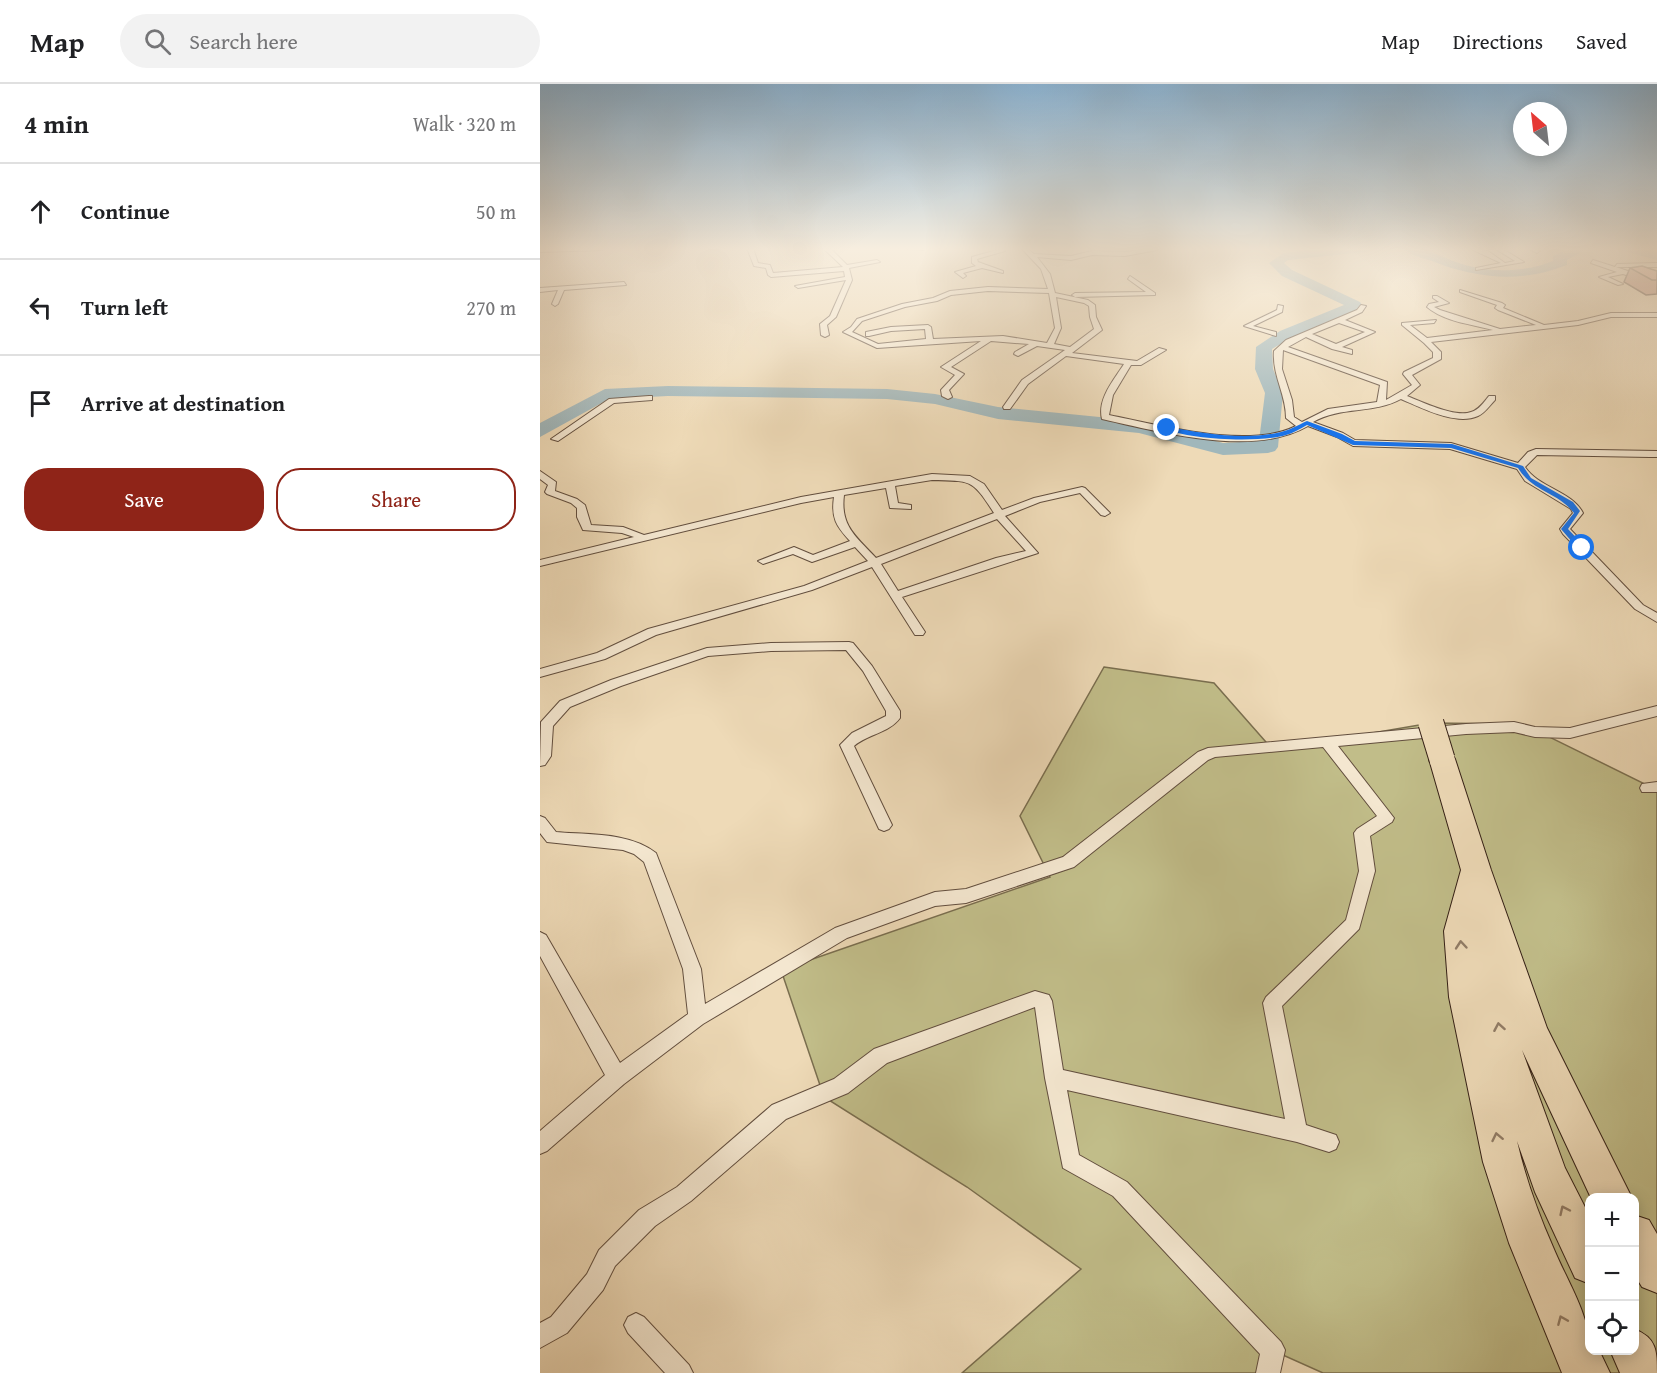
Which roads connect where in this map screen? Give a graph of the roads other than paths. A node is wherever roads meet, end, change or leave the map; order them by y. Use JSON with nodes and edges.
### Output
{"nodes":[{"id":1,"x":837,"y":308,"type":"edge"},
{"id":2,"x":895,"y":308,"type":"edge"},
{"id":3,"x":1056,"y":308,"type":"edge"},
{"id":4,"x":1092,"y":308,"type":"edge"},
{"id":5,"x":1280,"y":308,"type":"edge"},
{"id":6,"x":1362,"y":308,"type":"edge"},
{"id":7,"x":1432,"y":308,"type":"edge"},
{"id":8,"x":1498,"y":308,"type":"edge"},
{"id":9,"x":1657,"y":315,"type":"edge"},
{"id":10,"x":1338,"y":320,"type":"junction"},
{"id":11,"x":1434,"y":321,"type":"dead end"},
{"id":12,"x":1543,"y":326,"type":"junction"},
{"id":13,"x":1502,"y":330,"type":"junction"},
{"id":14,"x":869,"y":334,"type":"dead end"},
{"id":15,"x":1273,"y":334,"type":"dead end"},
{"id":16,"x":1305,"y":334,"type":"junction"},
{"id":17,"x":825,"y":335,"type":"dead end"},
{"id":18,"x":990,"y":339,"type":"junction"},
{"id":19,"x":930,"y":341,"type":"junction"},
{"id":20,"x":1427,"y":341,"type":"junction"},
{"id":21,"x":1036,"y":343,"type":"junction"},
{"id":22,"x":1050,"y":345,"type":"junction"},
{"id":23,"x":1281,"y":347,"type":"junction"},
{"id":24,"x":1335,"y":347,"type":"junction"},
{"id":25,"x":1162,"y":350,"type":"dead end"},
{"id":26,"x":1068,"y":351,"type":"junction"},
{"id":27,"x":1348,"y":352,"type":"dead end"},
{"id":28,"x":1018,"y":354,"type":"dead end"},
{"id":29,"x":1129,"y":362,"type":"junction"},
{"id":30,"x":948,"y":397,"type":"dead end"},
{"id":31,"x":1403,"y":397,"type":"junction"},
{"id":32,"x":650,"y":398,"type":"dead end"},
{"id":33,"x":1492,"y":398,"type":"dead end"},
{"id":34,"x":1381,"y":405,"type":"junction"},
{"id":35,"x":1007,"y":407,"type":"dead end"},
{"id":36,"x":1306,"y":424,"type":"junction"},
{"id":37,"x":555,"y":439,"type":"dead end"},
{"id":38,"x":1657,"y":454,"type":"edge"},
{"id":39,"x":1520,"y":467,"type":"junction"},
{"id":40,"x":540,"y":474,"type":"edge"},
{"id":41,"x":890,"y":484,"type":"junction"},
{"id":42,"x":839,"y":494,"type":"junction"},
{"id":43,"x":908,"y":507,"type":"dead end"},
{"id":44,"x":1105,"y":513,"type":"dead end"},
{"id":45,"x":999,"y":515,"type":"junction"},
{"id":46,"x":641,"y":539,"type":"junction"},
{"id":47,"x":858,"y":542,"type":"junction"},
{"id":48,"x":763,"y":561,"type":"dead end"},
{"id":49,"x":874,"y":562,"type":"junction"},
{"id":50,"x":540,"y":563,"type":"edge"},
{"id":51,"x":896,"y":595,"type":"junction"},
{"id":52,"x":1657,"y":618,"type":"edge"},
{"id":53,"x":919,"y":632,"type":"dead end"},
{"id":54,"x":540,"y":673,"type":"edge"},
{"id":55,"x":1657,"y":711,"type":"edge"},
{"id":56,"x":1431,"y":723,"type":"dead end"},
{"id":57,"x":1327,"y":742,"type":"junction"},
{"id":58,"x":540,"y":761,"type":"edge"},
{"id":59,"x":540,"y":822,"type":"edge"},
{"id":60,"x":884,"y":825,"type":"dead end"},
{"id":61,"x":546,"y":842,"type":"edge"},
{"id":62,"x":1476,"y":870,"type":"junction"},
{"id":63,"x":540,"y":940,"type":"edge"},
{"id":64,"x":697,"y":1018,"type":"junction"},
{"id":65,"x":617,"y":1077,"type":"junction"},
{"id":66,"x":1055,"y":1078,"type":"junction"},
{"id":67,"x":1297,"y":1131,"type":"junction"},
{"id":68,"x":540,"y":1142,"type":"edge"},
{"id":69,"x":1329,"y":1142,"type":"dead end"},
{"id":70,"x":1610,"y":1193,"type":"edge"},
{"id":71,"x":1639,"y":1242,"type":"edge"},
{"id":72,"x":1585,"y":1253,"type":"edge"},
{"id":73,"x":1657,"y":1272,"type":"edge"},
{"id":74,"x":636,"y":1325,"type":"dead end"},
{"id":75,"x":540,"y":1336,"type":"edge"},
{"id":76,"x":1635,"y":1355,"type":"edge"},
{"id":77,"x":681,"y":1373,"type":"edge"},
{"id":78,"x":1268,"y":1373,"type":"edge"},
{"id":79,"x":1587,"y":1373,"type":"edge"},
{"id":80,"x":1644,"y":1373,"type":"edge"}],
"edges":[{"from":1,"to":17,"type":"street"},
{"from":2,"to":19,"type":"street"},
{"from":3,"to":22,"type":"street"},
{"from":4,"to":26,"type":"street"},
{"from":5,"to":15,"type":"street"},
{"from":6,"to":10,"type":"street"},
{"from":7,"to":13,"type":"street"},
{"from":8,"to":12,"type":"street"},
{"from":9,"to":12,"type":"street"},
{"from":10,"to":16,"type":"street"},
{"from":10,"to":24,"type":"street"},
{"from":11,"to":20,"type":"street"},
{"from":12,"to":13,"type":"street"},
{"from":13,"to":20,"type":"street"},
{"from":14,"to":19,"type":"street"},
{"from":16,"to":23,"type":"street"},
{"from":16,"to":24,"type":"street"},
{"from":18,"to":19,"type":"street"},
{"from":18,"to":21,"type":"street"},
{"from":18,"to":30,"type":"street"},
{"from":20,"to":31,"type":"street"},
{"from":21,"to":22,"type":"street"},
{"from":21,"to":28,"type":"street"},
{"from":22,"to":26,"type":"street"},
{"from":23,"to":34,"type":"street"},
{"from":23,"to":36,"type":"street"},
{"from":24,"to":27,"type":"street"},
{"from":25,"to":29,"type":"street"},
{"from":26,"to":29,"type":"street"},
{"from":26,"to":35,"type":"street"},
{"from":29,"to":36,"type":"street"},
{"from":31,"to":33,"type":"street"},
{"from":31,"to":34,"type":"street"},
{"from":32,"to":37,"type":"street"},
{"from":34,"to":36,"type":"street"},
{"from":36,"to":39,"type":"street"},
{"from":38,"to":39,"type":"street"},
{"from":39,"to":52,"type":"street"},
{"from":40,"to":46,"type":"street"},
{"from":41,"to":42,"type":"street"},
{"from":41,"to":43,"type":"street"},
{"from":41,"to":45,"type":"street"},
{"from":42,"to":46,"type":"street"},
{"from":42,"to":47,"type":"street"},
{"from":44,"to":45,"type":"street"},
{"from":45,"to":49,"type":"street"},
{"from":45,"to":51,"type":"street"},
{"from":46,"to":50,"type":"street"},
{"from":47,"to":48,"type":"street"},
{"from":47,"to":49,"type":"street"},
{"from":49,"to":51,"type":"street"},
{"from":49,"to":54,"type":"street"},
{"from":51,"to":53,"type":"street"},
{"from":55,"to":57,"type":"street"},
{"from":56,"to":62,"type":"highway","bridge":true},
{"from":57,"to":64,"type":"street"},
{"from":57,"to":67,"type":"street"},
{"from":58,"to":60,"type":"street"},
{"from":59,"to":61,"type":"street"},
{"from":61,"to":64,"type":"street"},
{"from":62,"to":70,"type":"highway"},
{"from":72,"to":62,"type":"highway","one_way":true},
{"from":79,"to":62,"type":"highway","one_way":true},
{"from":63,"to":65,"type":"street"},
{"from":64,"to":65,"type":"street"},
{"from":65,"to":68,"type":"street"},
{"from":66,"to":67,"type":"street"},
{"from":66,"to":75,"type":"street"},
{"from":66,"to":78,"type":"street"},
{"from":67,"to":69,"type":"street"},
{"from":71,"to":73,"type":"highway"},
{"from":74,"to":77,"type":"street"},
{"from":76,"to":80,"type":"highway"}]}
